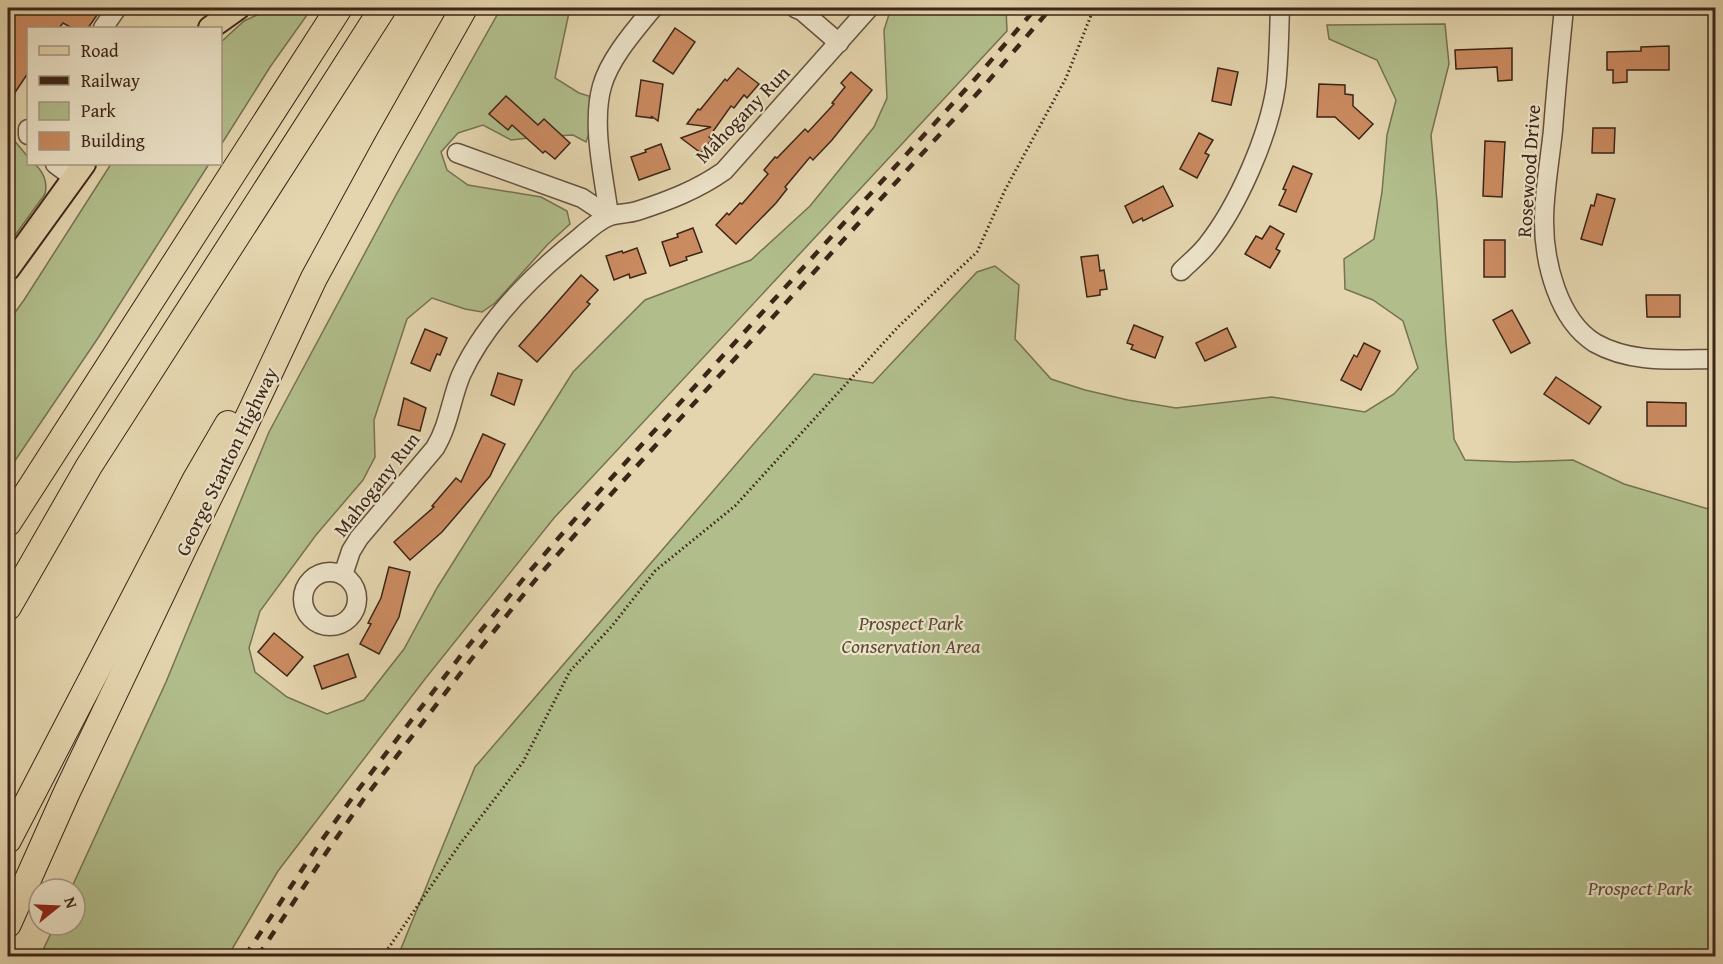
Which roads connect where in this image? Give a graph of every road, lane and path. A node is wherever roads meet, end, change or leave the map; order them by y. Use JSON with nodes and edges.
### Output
{"nodes":[{"id":1,"x":117,"y":8,"type":"edge"},
{"id":2,"x":339,"y":8,"type":"edge"},
{"id":3,"x":383,"y":8,"type":"edge"},
{"id":4,"x":464,"y":8,"type":"edge"},
{"id":5,"x":653,"y":8,"type":"edge"},
{"id":6,"x":795,"y":8,"type":"edge"},
{"id":7,"x":869,"y":8,"type":"edge"},
{"id":8,"x":1095,"y":8,"type":"edge"},
{"id":9,"x":1280,"y":8,"type":"edge"},
{"id":10,"x":1564,"y":8,"type":"edge"},
{"id":11,"x":229,"y":10,"type":"edge"},
{"id":12,"x":104,"y":27,"type":"edge"},
{"id":13,"x":211,"y":27,"type":"edge"},
{"id":14,"x":839,"y":43,"type":"junction"},
{"id":15,"x":457,"y":153,"type":"dead end"},
{"id":16,"x":58,"y":165,"type":"edge"},
{"id":17,"x":79,"y":171,"type":"edge"},
{"id":18,"x":609,"y":216,"type":"junction"},
{"id":19,"x":8,"y":269,"type":"edge"},
{"id":20,"x":1181,"y":271,"type":"dead end"},
{"id":21,"x":314,"y":279,"type":"junction"},
{"id":22,"x":1716,"y":359,"type":"edge"},
{"id":23,"x":8,"y":523,"type":"edge"},
{"id":24,"x":343,"y":575,"type":"dead end"},
{"id":25,"x":8,"y":607,"type":"edge"},
{"id":26,"x":8,"y":840,"type":"edge"},
{"id":27,"x":8,"y":924,"type":"edge"},
{"id":28,"x":383,"y":957,"type":"edge"}],
"edges":[{"from":1,"to":12,"type":"street"},
{"from":2,"to":23,"type":"highway"},
{"from":3,"to":25,"type":"highway"},
{"from":4,"to":21,"type":"highway","name":"George Stanton Highway"},
{"from":5,"to":18,"type":"street"},
{"from":6,"to":14,"type":"street"},
{"from":7,"to":14,"type":"street","name":"Mahogany Run"},
{"from":8,"to":28,"type":"path"},
{"from":9,"to":20,"type":"street"},
{"from":10,"to":22,"type":"street","name":"Rosewood Drive"},
{"from":11,"to":13,"type":"main road"},
{"from":14,"to":18,"type":"street","name":"Mahogany Run"},
{"from":15,"to":18,"type":"street"},
{"from":16,"to":17,"type":"street"},
{"from":17,"to":19,"type":"main road"},
{"from":18,"to":24,"type":"street","name":"Mahogany Run"},
{"from":21,"to":26,"type":"highway"},
{"from":21,"to":27,"type":"highway","name":"George Stanton Highway"}]}
